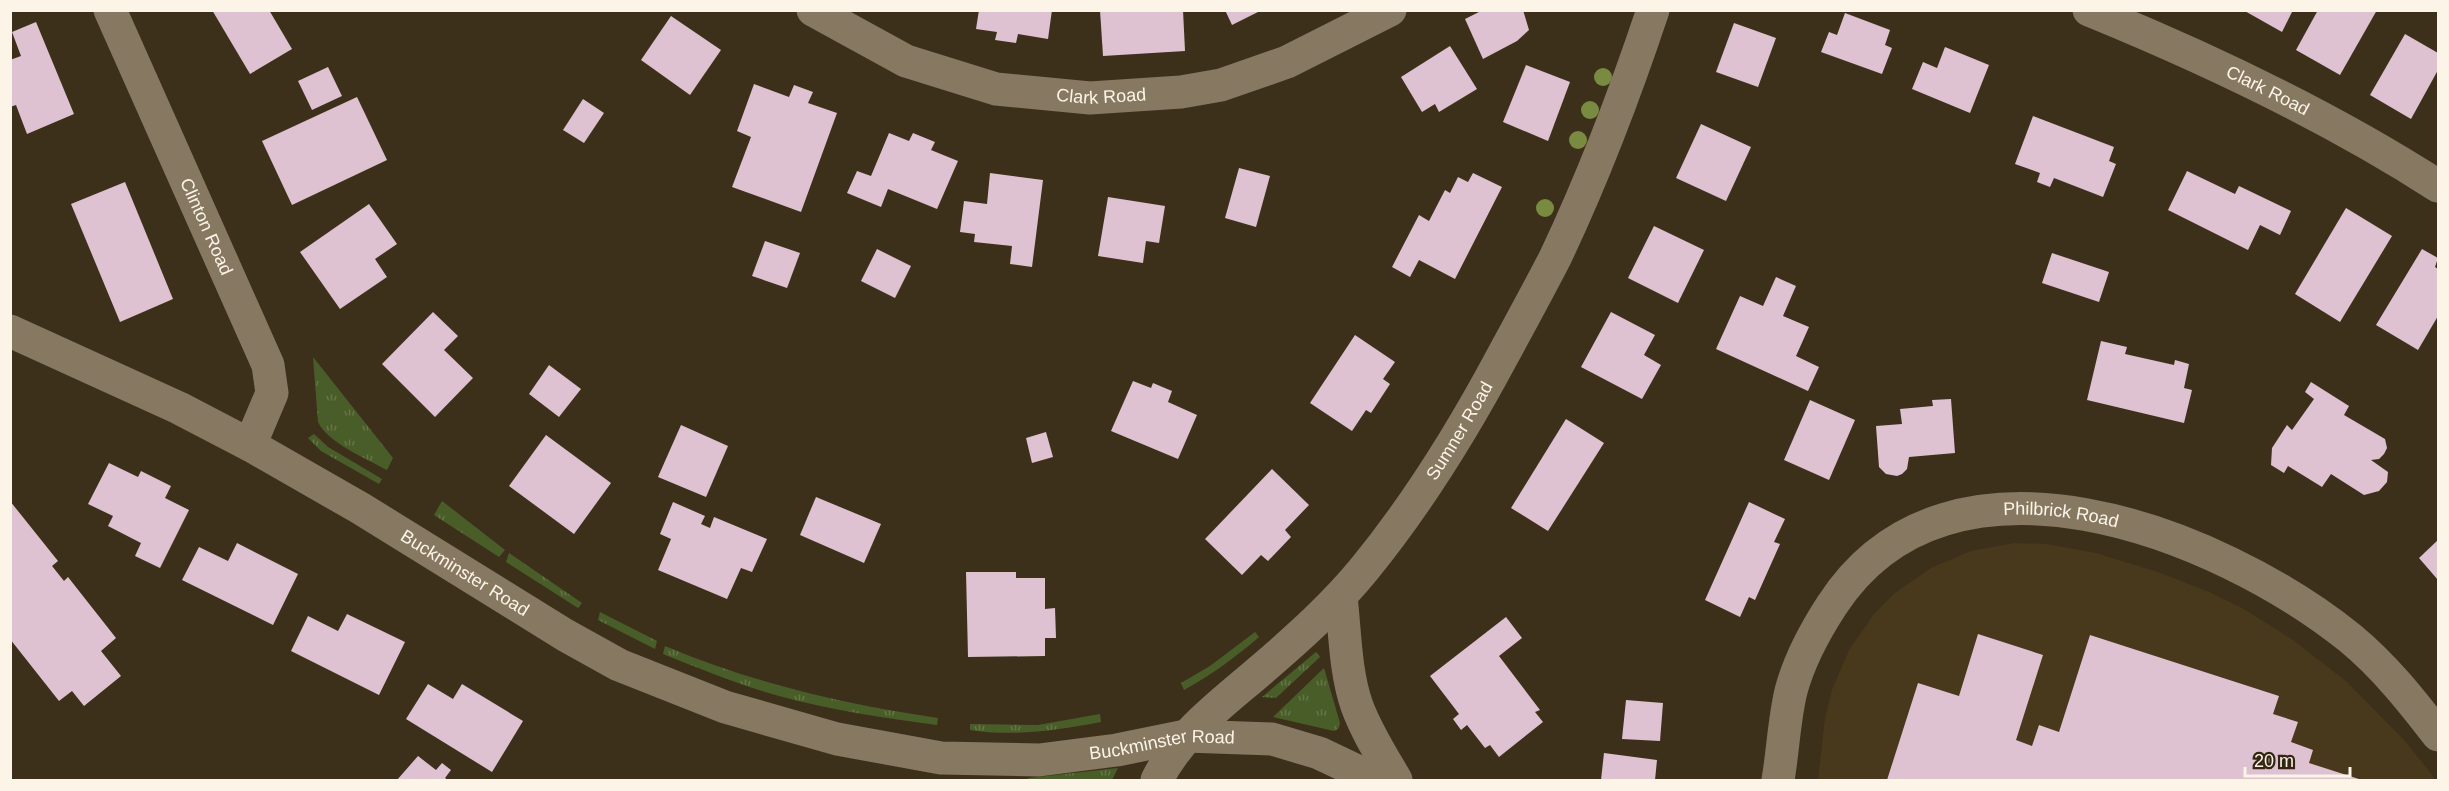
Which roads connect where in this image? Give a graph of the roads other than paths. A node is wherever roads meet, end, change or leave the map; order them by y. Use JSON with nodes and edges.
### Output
{"nodes":[{"id":1,"x":110,"y":10,"type":"edge"},
{"id":2,"x":813,"y":10,"type":"edge"},
{"id":3,"x":1390,"y":10,"type":"edge"},
{"id":4,"x":1653,"y":10,"type":"edge"},
{"id":5,"x":2089,"y":10,"type":"edge"},
{"id":6,"x":2439,"y":186,"type":"edge"},
{"id":7,"x":10,"y":331,"type":"edge"},
{"id":8,"x":250,"y":445,"type":"junction"},
{"id":9,"x":1341,"y":596,"type":"junction"},
{"id":10,"x":2439,"y":735,"type":"edge"},
{"id":11,"x":1186,"y":736,"type":"junction"},
{"id":12,"x":941,"y":758,"type":"junction"},
{"id":13,"x":972,"y":780,"type":"edge"},
{"id":14,"x":1157,"y":780,"type":"edge"},
{"id":15,"x":1376,"y":780,"type":"edge"},
{"id":16,"x":1396,"y":780,"type":"edge"},
{"id":17,"x":1778,"y":780,"type":"edge"}],
"edges":[{"from":1,"to":8,"type":"street","name":"Clinton Road"},
{"from":2,"to":3,"type":"street","name":"Clark Road"},
{"from":4,"to":9,"type":"street","name":"Sumner Road"},
{"from":5,"to":6,"type":"street","name":"Clark Road"},
{"from":7,"to":8,"type":"street","name":"Buckminster Road"},
{"from":8,"to":12,"type":"street","name":"Buckminster Road"},
{"from":9,"to":11,"type":"street","name":"Sumner Road"},
{"from":9,"to":16,"type":"street"},
{"from":10,"to":17,"type":"street","name":"Philbrick Road"},
{"from":11,"to":12,"type":"street","name":"Buckminster Road"},
{"from":11,"to":14,"type":"street","name":"Sumner Road"},
{"from":11,"to":15,"type":"street","name":"Buckminster Road"},
{"from":12,"to":13,"type":"street","name":"Buckminster Road"}]}
